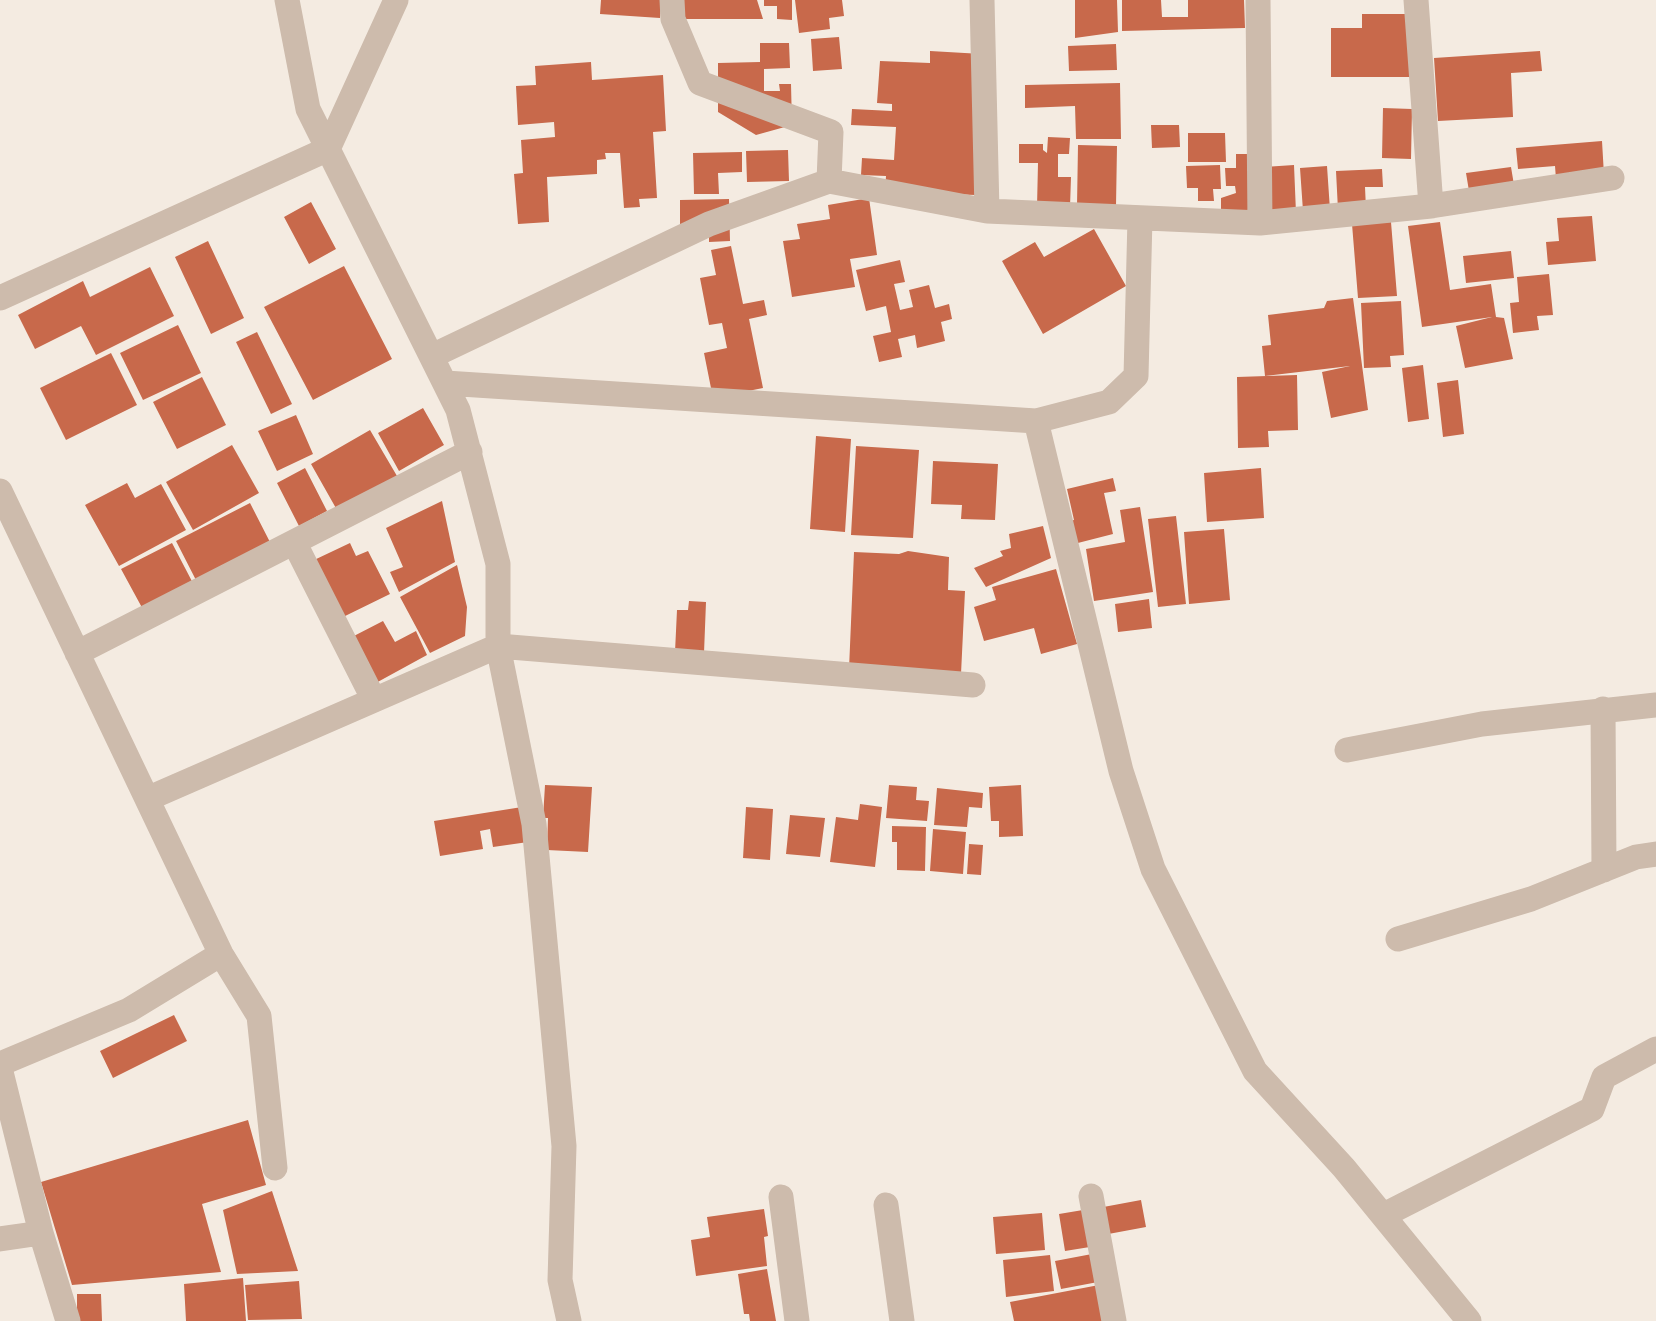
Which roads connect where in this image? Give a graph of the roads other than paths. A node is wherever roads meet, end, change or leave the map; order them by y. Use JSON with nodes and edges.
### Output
{"nodes":[{"id":1,"x":288,"y":0,"type":"edge"},
{"id":2,"x":396,"y":0,"type":"edge"},
{"id":3,"x":672,"y":0,"type":"edge"},
{"id":4,"x":982,"y":0,"type":"edge"},
{"id":5,"x":1258,"y":0,"type":"edge"},
{"id":6,"x":1416,"y":0,"type":"edge"},
{"id":7,"x":328,"y":149,"type":"junction"},
{"id":8,"x":1612,"y":178,"type":"dead end"},
{"id":9,"x":829,"y":180,"type":"junction"},
{"id":10,"x":1432,"y":206,"type":"junction"},
{"id":11,"x":987,"y":210,"type":"junction"},
{"id":12,"x":1140,"y":218,"type":"junction"},
{"id":13,"x":1260,"y":223,"type":"junction"},
{"id":14,"x":0,"y":298,"type":"edge"},
{"id":15,"x":432,"y":356,"type":"junction"},
{"id":16,"x":445,"y":382,"type":"junction"},
{"id":17,"x":1036,"y":421,"type":"junction"},
{"id":18,"x":470,"y":452,"type":"junction"},
{"id":19,"x":0,"y":491,"type":"edge"},
{"id":20,"x":294,"y":542,"type":"junction"},
{"id":21,"x":498,"y":646,"type":"junction"},
{"id":22,"x":78,"y":654,"type":"junction"},
{"id":23,"x":973,"y":685,"type":"dead end"},
{"id":24,"x":374,"y":700,"type":"junction"},
{"id":25,"x":1656,"y":705,"type":"edge"},
{"id":26,"x":1603,"y":709,"type":"junction"},
{"id":27,"x":1347,"y":750,"type":"dead end"},
{"id":28,"x":147,"y":800,"type":"junction"},
{"id":29,"x":1656,"y":854,"type":"edge"},
{"id":30,"x":1604,"y":870,"type":"junction"},
{"id":31,"x":1398,"y":939,"type":"dead end"},
{"id":32,"x":221,"y":954,"type":"junction"},
{"id":33,"x":1656,"y":1048,"type":"edge"},
{"id":34,"x":0,"y":1066,"type":"edge"},
{"id":35,"x":276,"y":1168,"type":"dead end"},
{"id":36,"x":1092,"y":1196,"type":"dead end"},
{"id":37,"x":781,"y":1197,"type":"dead end"},
{"id":38,"x":886,"y":1205,"type":"dead end"},
{"id":39,"x":1384,"y":1215,"type":"junction"},
{"id":40,"x":40,"y":1234,"type":"junction"},
{"id":41,"x":0,"y":1239,"type":"edge"},
{"id":42,"x":68,"y":1321,"type":"edge"},
{"id":43,"x":569,"y":1321,"type":"edge"},
{"id":44,"x":797,"y":1321,"type":"edge"},
{"id":45,"x":902,"y":1321,"type":"edge"},
{"id":46,"x":1114,"y":1321,"type":"edge"},
{"id":47,"x":1468,"y":1321,"type":"edge"}],
"edges":[{"from":1,"to":7,"type":"street"},
{"from":2,"to":7,"type":"street"},
{"from":3,"to":9,"type":"street"},
{"from":4,"to":11,"type":"street"},
{"from":5,"to":13,"type":"street"},
{"from":6,"to":10,"type":"street"},
{"from":7,"to":14,"type":"street"},
{"from":7,"to":15,"type":"street"},
{"from":8,"to":10,"type":"street"},
{"from":9,"to":11,"type":"street"},
{"from":9,"to":15,"type":"street"},
{"from":10,"to":13,"type":"street"},
{"from":11,"to":12,"type":"street"},
{"from":12,"to":13,"type":"street"},
{"from":12,"to":17,"type":"street"},
{"from":15,"to":16,"type":"street"},
{"from":16,"to":17,"type":"street"},
{"from":16,"to":18,"type":"street"},
{"from":17,"to":39,"type":"street"},
{"from":18,"to":20,"type":"street"},
{"from":18,"to":21,"type":"street"},
{"from":19,"to":22,"type":"street"},
{"from":20,"to":22,"type":"street"},
{"from":20,"to":24,"type":"street"},
{"from":21,"to":23,"type":"street"},
{"from":21,"to":24,"type":"street"},
{"from":21,"to":43,"type":"street"},
{"from":22,"to":28,"type":"street"},
{"from":24,"to":28,"type":"street"},
{"from":25,"to":26,"type":"street"},
{"from":26,"to":27,"type":"street"},
{"from":26,"to":30,"type":"street"},
{"from":28,"to":32,"type":"street"},
{"from":29,"to":30,"type":"street"},
{"from":30,"to":31,"type":"street"},
{"from":32,"to":34,"type":"street"},
{"from":32,"to":35,"type":"street"},
{"from":33,"to":39,"type":"street"},
{"from":34,"to":40,"type":"street"},
{"from":36,"to":46,"type":"street"},
{"from":37,"to":44,"type":"street"},
{"from":38,"to":45,"type":"street"},
{"from":39,"to":47,"type":"street"},
{"from":40,"to":41,"type":"street"},
{"from":40,"to":42,"type":"street"}]}
